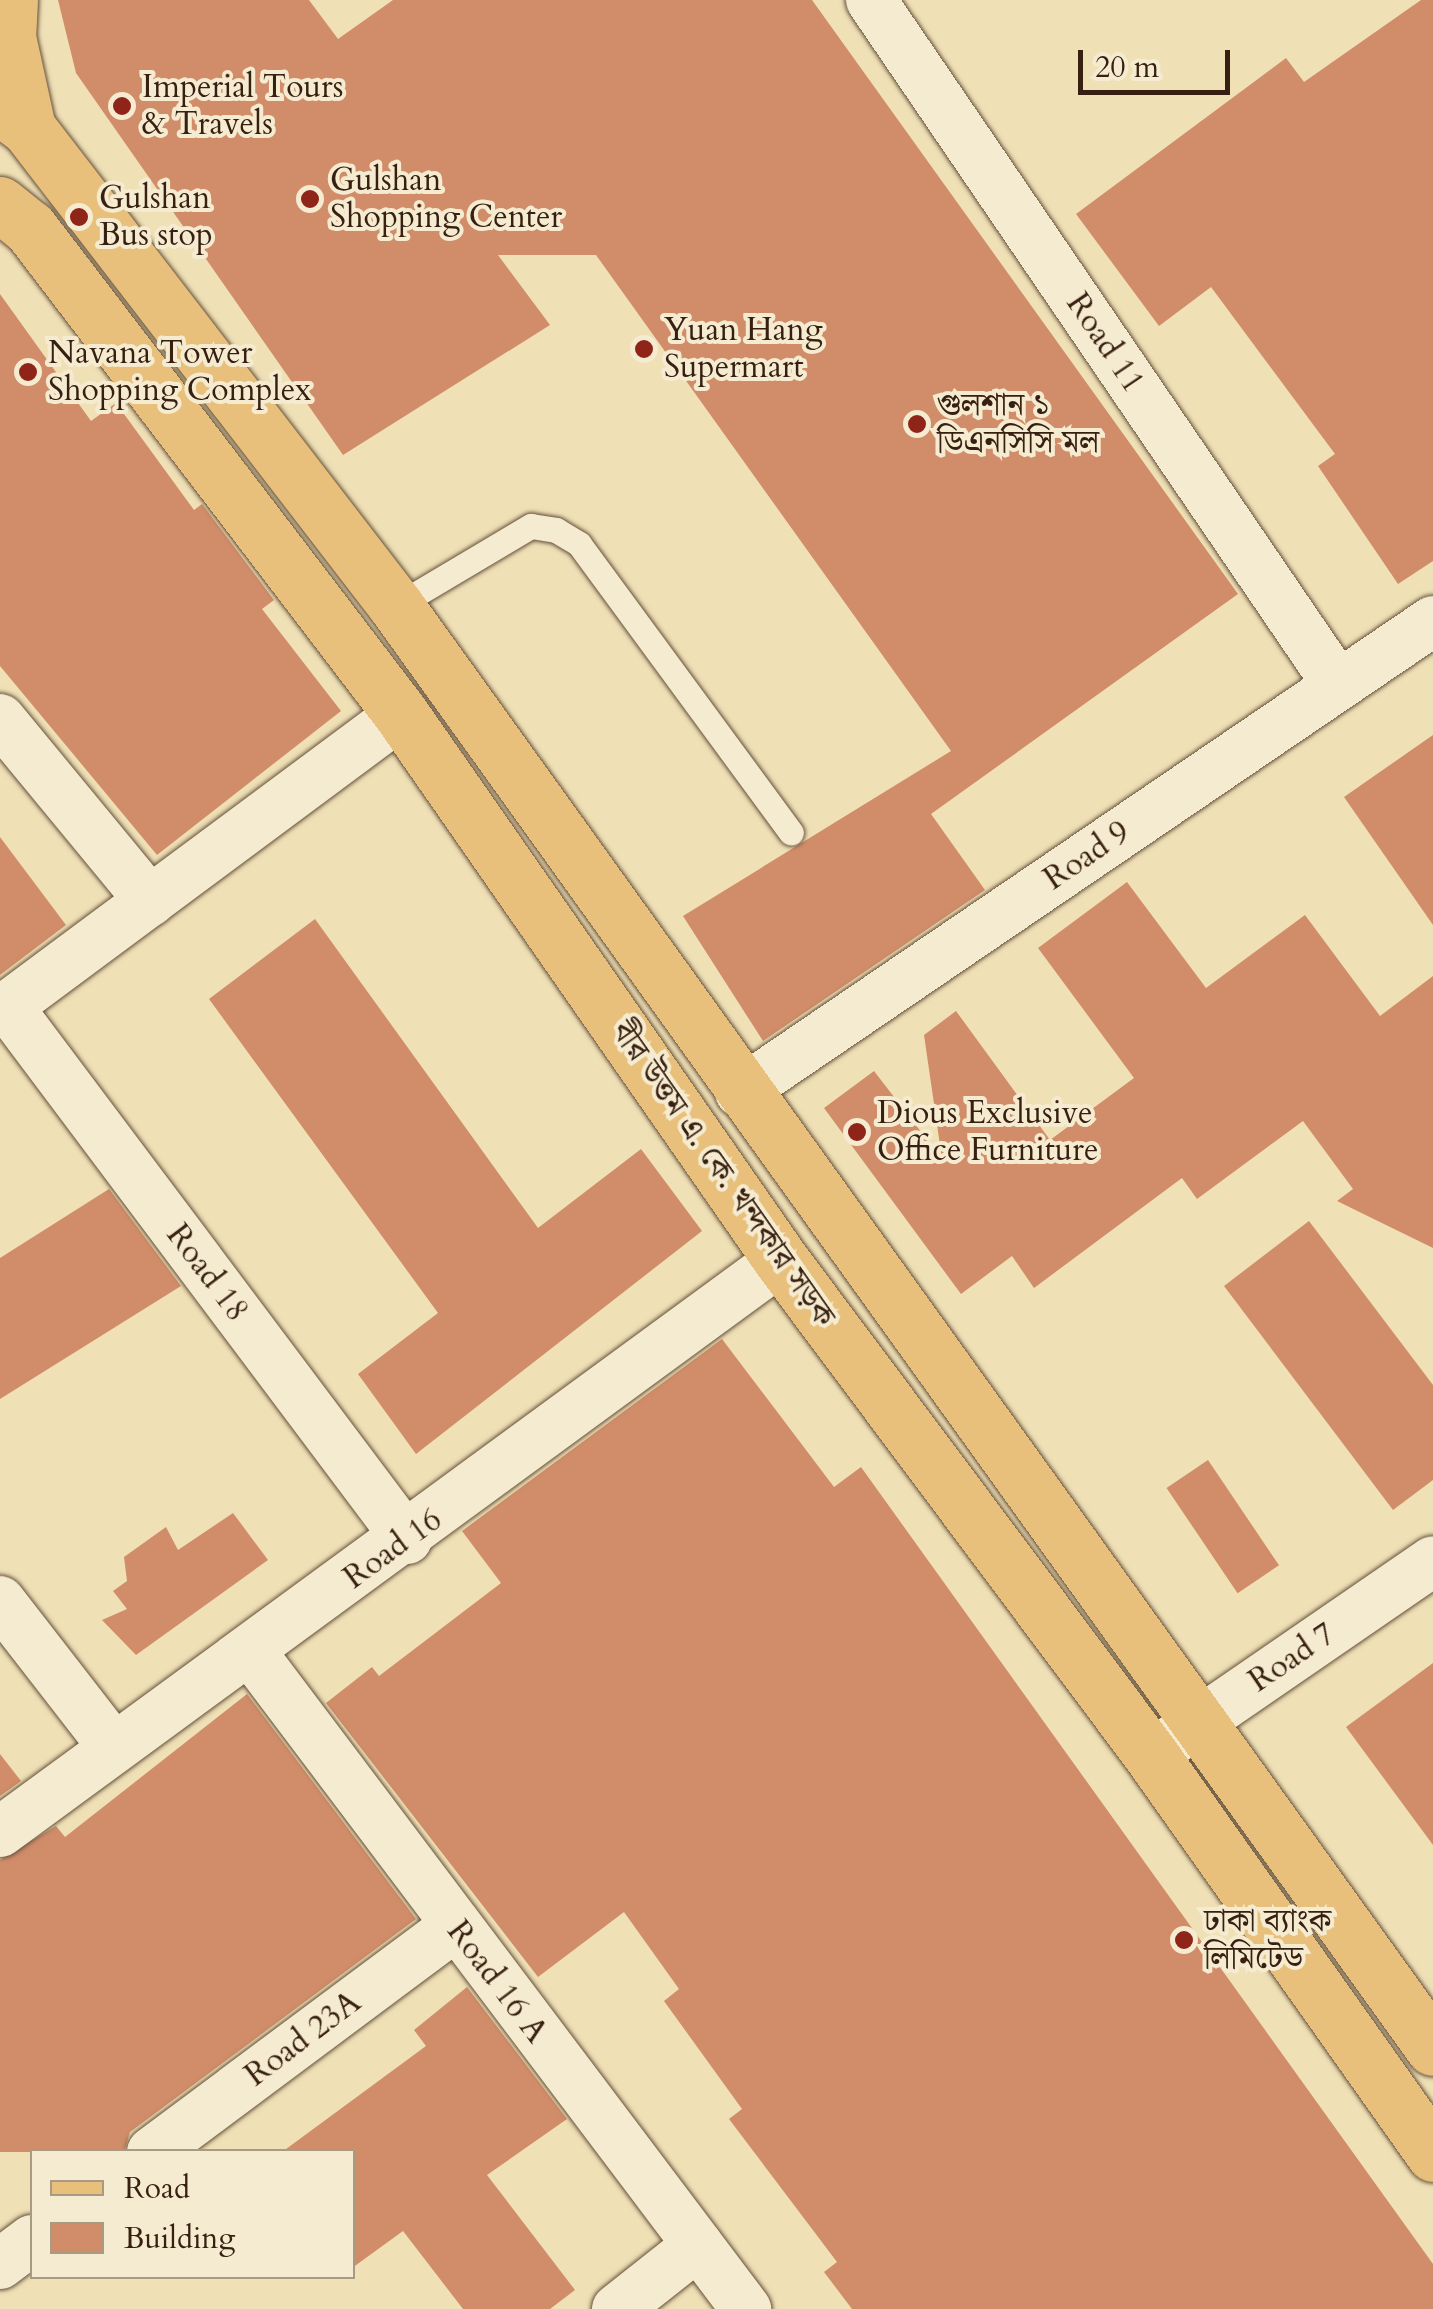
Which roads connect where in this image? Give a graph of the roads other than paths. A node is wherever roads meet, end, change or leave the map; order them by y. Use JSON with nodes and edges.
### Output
{"nodes":[{"id":1,"x":10,"y":0,"type":"edge"},
{"id":2,"x":871,"y":0,"type":"edge"},
{"id":3,"x":14,"y":118,"type":"edge"},
{"id":4,"x":10,"y":219,"type":"edge"},
{"id":5,"x":396,"y":606,"type":"junction"},
{"id":6,"x":1433,"y":621,"type":"edge"},
{"id":7,"x":1338,"y":686,"type":"junction"},
{"id":8,"x":401,"y":714,"type":"junction"},
{"id":9,"x":0,"y":718,"type":"edge"},
{"id":10,"x":791,"y":834,"type":"dead end"},
{"id":11,"x":150,"y":900,"type":"junction"},
{"id":12,"x":4,"y":1010,"type":"edge"},
{"id":13,"x":740,"y":1092,"type":"junction"},
{"id":14,"x":781,"y":1260,"type":"junction"},
{"id":15,"x":407,"y":1539,"type":"junction"},
{"id":16,"x":1433,"y":1562,"type":"edge"},
{"id":17,"x":0,"y":1600,"type":"edge"},
{"id":18,"x":251,"y":1652,"type":"junction"},
{"id":19,"x":1200,"y":1722,"type":"junction"},
{"id":20,"x":114,"y":1748,"type":"junction"},
{"id":21,"x":1151,"y":1755,"type":"junction"},
{"id":22,"x":0,"y":1832,"type":"edge"},
{"id":23,"x":454,"y":1927,"type":"junction"},
{"id":24,"x":1433,"y":2048,"type":"edge"},
{"id":25,"x":156,"y":2149,"type":"edge"},
{"id":26,"x":1433,"y":2154,"type":"edge"},
{"id":27,"x":30,"y":2242,"type":"edge"},
{"id":28,"x":698,"y":2246,"type":"junction"},
{"id":29,"x":0,"y":2264,"type":"edge"},
{"id":30,"x":617,"y":2309,"type":"edge"},
{"id":31,"x":746,"y":2309,"type":"edge"}],
"edges":[{"from":1,"to":3,"type":"main road"},
{"from":2,"to":7,"type":"street","name":"Road 11"},
{"from":3,"to":5,"type":"main road","name":"বীর উত্তম এ. কে. খন্দকার সড়ক"},
{"from":4,"to":8,"type":"main road","name":"বীর উত্তম এ. কে. খন্দকার সড়ক"},
{"from":5,"to":10,"type":"lane"},
{"from":5,"to":13,"type":"main road","name":"বীর উত্তম এ. কে. খন্দকার সড়ক"},
{"from":6,"to":7,"type":"street","name":"Road 9"},
{"from":7,"to":13,"type":"street","name":"Road 9"},
{"from":8,"to":11,"type":"street"},
{"from":8,"to":14,"type":"main road","name":"বীর উত্তম এ. কে. খন্দকার সড়ক"},
{"from":9,"to":11,"type":"street"},
{"from":11,"to":12,"type":"street"},
{"from":12,"to":15,"type":"street","name":"Road 18"},
{"from":13,"to":19,"type":"main road","name":"বীর উত্তম এ. কে. খন্দকার সড়ক"},
{"from":14,"to":15,"type":"street","name":"Road 16"},
{"from":14,"to":21,"type":"main road","name":"বীর উত্তম এ. কে. খন্দকার সড়ক"},
{"from":15,"to":18,"type":"street","name":"Road 16"},
{"from":16,"to":19,"type":"street","name":"Road 7"},
{"from":17,"to":20,"type":"street"},
{"from":18,"to":20,"type":"street","name":"Road 16"},
{"from":18,"to":23,"type":"street","name":"Road 16 A"},
{"from":19,"to":21,"type":"street","name":"Road 7"},
{"from":19,"to":24,"type":"main road","name":"বীর উত্তম এ. কে. খন্দকার সড়ক"},
{"from":20,"to":22,"type":"street","name":"Road 16"},
{"from":21,"to":26,"type":"main road","name":"বীর উত্তম এ. কে. খন্দকার সড়ক"},
{"from":23,"to":25,"type":"street","name":"Road 23A"},
{"from":23,"to":28,"type":"street","name":"Road 16 A"},
{"from":27,"to":29,"type":"street"},
{"from":28,"to":30,"type":"street"},
{"from":28,"to":31,"type":"street","name":"Road 16 A"}]}
